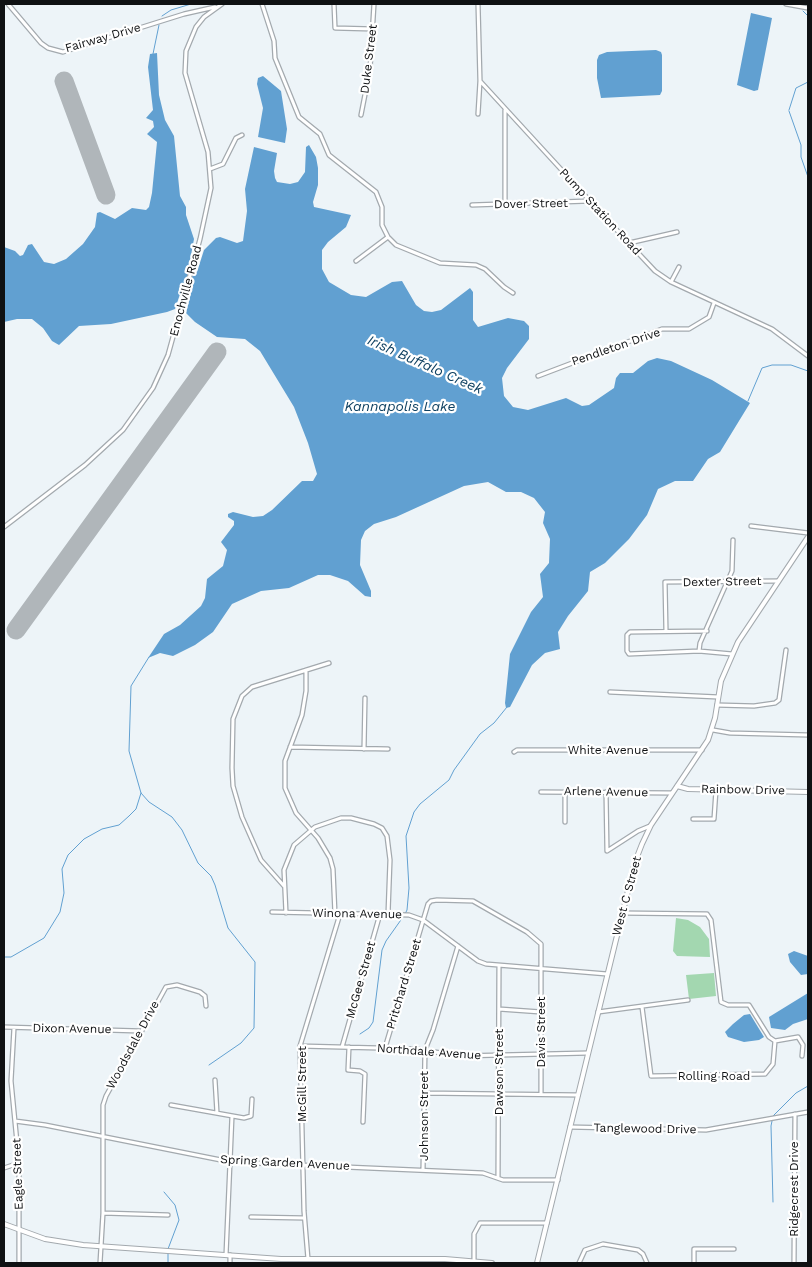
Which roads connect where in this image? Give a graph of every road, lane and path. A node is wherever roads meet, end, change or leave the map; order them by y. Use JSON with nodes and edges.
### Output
{"nodes":[{"id":1,"x":8,"y":4,"type":"edge"},
{"id":2,"x":222,"y":4,"type":"edge"},
{"id":3,"x":262,"y":4,"type":"edge"},
{"id":4,"x":334,"y":4,"type":"edge"},
{"id":5,"x":374,"y":4,"type":"edge"},
{"id":6,"x":478,"y":4,"type":"edge"},
{"id":7,"x":786,"y":4,"type":"edge"},
{"id":8,"x":215,"y":7,"type":"junction"},
{"id":9,"x":808,"y":8,"type":"edge"},
{"id":10,"x":373,"y":29,"type":"junction"},
{"id":11,"x":480,"y":81,"type":"junction"},
{"id":12,"x":506,"y":110,"type":"junction"},
{"id":13,"x":478,"y":114,"type":"dead end"},
{"id":14,"x":361,"y":115,"type":"dead end"},
{"id":15,"x":242,"y":134,"type":"dead end"},
{"id":16,"x":210,"y":169,"type":"junction"},
{"id":17,"x":589,"y":201,"type":"junction"},
{"id":18,"x":505,"y":204,"type":"junction"},
{"id":19,"x":472,"y":205,"type":"dead end"},
{"id":20,"x":677,"y":232,"type":"dead end"},
{"id":21,"x":388,"y":237,"type":"junction"},
{"id":22,"x":628,"y":243,"type":"junction"},
{"id":23,"x":356,"y":261,"type":"dead end"},
{"id":24,"x":678,"y":267,"type":"dead end"},
{"id":25,"x":671,"y":282,"type":"junction"},
{"id":26,"x":514,"y":293,"type":"dead end"},
{"id":27,"x":714,"y":303,"type":"junction"},
{"id":28,"x":808,"y":356,"type":"edge"},
{"id":29,"x":538,"y":376,"type":"dead end"},
{"id":30,"x":4,"y":526,"type":"edge"},
{"id":31,"x":751,"y":526,"type":"dead end"},
{"id":32,"x":808,"y":532,"type":"edge"},
{"id":33,"x":808,"y":537,"type":"edge"},
{"id":34,"x":734,"y":540,"type":"dead end"},
{"id":35,"x":778,"y":581,"type":"junction"},
{"id":36,"x":729,"y":582,"type":"junction"},
{"id":37,"x":666,"y":631,"type":"junction"},
{"id":38,"x":707,"y":631,"type":"junction"},
{"id":39,"x":786,"y":650,"type":"dead end"},
{"id":40,"x":699,"y":651,"type":"junction"},
{"id":41,"x":732,"y":654,"type":"junction"},
{"id":42,"x":329,"y":663,"type":"dead end"},
{"id":43,"x":306,"y":670,"type":"junction"},
{"id":44,"x":610,"y":692,"type":"dead end"},
{"id":45,"x":718,"y":697,"type":"junction"},
{"id":46,"x":365,"y":698,"type":"dead end"},
{"id":47,"x":717,"y":705,"type":"junction"},
{"id":48,"x":713,"y":730,"type":"junction"},
{"id":49,"x":808,"y":735,"type":"edge"},
{"id":50,"x":290,"y":747,"type":"junction"},
{"id":51,"x":364,"y":749,"type":"junction"},
{"id":52,"x":388,"y":749,"type":"dead end"},
{"id":53,"x":702,"y":750,"type":"junction"},
{"id":54,"x":514,"y":752,"type":"dead end"},
{"id":55,"x":677,"y":786,"type":"junction"},
{"id":56,"x":716,"y":790,"type":"junction"},
{"id":57,"x":541,"y":792,"type":"dead end"},
{"id":58,"x":565,"y":792,"type":"junction"},
{"id":59,"x":606,"y":792,"type":"junction"},
{"id":60,"x":808,"y":792,"type":"edge"},
{"id":61,"x":672,"y":793,"type":"junction"},
{"id":62,"x":693,"y":819,"type":"dead end"},
{"id":63,"x":565,"y":822,"type":"dead end"},
{"id":64,"x":651,"y":825,"type":"junction"},
{"id":65,"x":311,"y":829,"type":"junction"},
{"id":66,"x":284,"y":886,"type":"junction"},
{"id":67,"x":272,"y":912,"type":"dead end"},
{"id":68,"x":286,"y":913,"type":"junction"},
{"id":69,"x":622,"y":913,"type":"junction"},
{"id":70,"x":335,"y":914,"type":"junction"},
{"id":71,"x":340,"y":914,"type":"junction"},
{"id":72,"x":380,"y":914,"type":"junction"},
{"id":73,"x":388,"y":914,"type":"junction"},
{"id":74,"x":423,"y":920,"type":"junction"},
{"id":75,"x":458,"y":946,"type":"junction"},
{"id":76,"x":499,"y":966,"type":"junction"},
{"id":77,"x":542,"y":969,"type":"junction"},
{"id":78,"x":607,"y":974,"type":"junction"},
{"id":79,"x":688,"y":1000,"type":"dead end"},
{"id":80,"x":206,"y":1006,"type":"dead end"},
{"id":81,"x":642,"y":1007,"type":"junction"},
{"id":82,"x":499,"y":1009,"type":"junction"},
{"id":83,"x":542,"y":1012,"type":"junction"},
{"id":84,"x":598,"y":1012,"type":"junction"},
{"id":85,"x":4,"y":1028,"type":"edge"},
{"id":86,"x":14,"y":1028,"type":"junction"},
{"id":87,"x":140,"y":1031,"type":"junction"},
{"id":88,"x":775,"y":1041,"type":"junction"},
{"id":89,"x":300,"y":1046,"type":"junction"},
{"id":90,"x":342,"y":1047,"type":"junction"},
{"id":91,"x":349,"y":1047,"type":"junction"},
{"id":92,"x":385,"y":1048,"type":"junction"},
{"id":93,"x":425,"y":1050,"type":"junction"},
{"id":94,"x":588,"y":1053,"type":"junction"},
{"id":95,"x":500,"y":1055,"type":"junction"},
{"id":96,"x":542,"y":1055,"type":"junction"},
{"id":97,"x":802,"y":1056,"type":"dead end"},
{"id":98,"x":215,"y":1080,"type":"dead end"},
{"id":99,"x":424,"y":1092,"type":"junction"},
{"id":100,"x":499,"y":1094,"type":"junction"},
{"id":101,"x":541,"y":1094,"type":"junction"},
{"id":102,"x":578,"y":1095,"type":"junction"},
{"id":103,"x":252,"y":1099,"type":"dead end"},
{"id":104,"x":172,"y":1105,"type":"dead end"},
{"id":105,"x":808,"y":1112,"type":"edge"},
{"id":106,"x":217,"y":1113,"type":"junction"},
{"id":107,"x":795,"y":1114,"type":"junction"},
{"id":108,"x":232,"y":1116,"type":"junction"},
{"id":109,"x":15,"y":1121,"type":"junction"},
{"id":110,"x":363,"y":1122,"type":"dead end"},
{"id":111,"x":570,"y":1127,"type":"junction"},
{"id":112,"x":102,"y":1136,"type":"junction"},
{"id":113,"x":231,"y":1162,"type":"junction"},
{"id":114,"x":19,"y":1163,"type":"junction"},
{"id":115,"x":302,"y":1165,"type":"junction"},
{"id":116,"x":4,"y":1168,"type":"edge"},
{"id":117,"x":423,"y":1170,"type":"junction"},
{"id":118,"x":498,"y":1178,"type":"junction"},
{"id":119,"x":558,"y":1180,"type":"junction"},
{"id":120,"x":103,"y":1213,"type":"junction"},
{"id":121,"x":168,"y":1215,"type":"dead end"},
{"id":122,"x":251,"y":1217,"type":"dead end"},
{"id":123,"x":304,"y":1218,"type":"junction"},
{"id":124,"x":548,"y":1222,"type":"junction"},
{"id":125,"x":4,"y":1224,"type":"edge"},
{"id":126,"x":19,"y":1230,"type":"junction"},
{"id":127,"x":101,"y":1246,"type":"junction"},
{"id":128,"x":734,"y":1249,"type":"dead end"},
{"id":129,"x":228,"y":1255,"type":"junction"},
{"id":130,"x":308,"y":1260,"type":"junction"},
{"id":131,"x":474,"y":1262,"type":"junction"},
{"id":132,"x":19,"y":1263,"type":"edge"},
{"id":133,"x":100,"y":1263,"type":"edge"},
{"id":134,"x":230,"y":1263,"type":"edge"},
{"id":135,"x":492,"y":1263,"type":"edge"},
{"id":136,"x":537,"y":1263,"type":"edge"},
{"id":137,"x":579,"y":1263,"type":"edge"},
{"id":138,"x":647,"y":1263,"type":"edge"},
{"id":139,"x":694,"y":1263,"type":"edge"},
{"id":140,"x":794,"y":1263,"type":"edge"}],
"edges":[{"from":1,"to":8,"type":"street","name":"Fairway Drive"},
{"from":2,"to":8,"type":"street","name":"Enochville Road"},
{"from":3,"to":21,"type":"street"},
{"from":4,"to":10,"type":"street"},
{"from":5,"to":10,"type":"street","name":"Duke Street"},
{"from":6,"to":11,"type":"street"},
{"from":7,"to":9,"type":"street"},
{"from":8,"to":16,"type":"street","name":"Enochville Road"},
{"from":10,"to":14,"type":"street","name":"Duke Street"},
{"from":11,"to":12,"type":"street","name":"Pump Station Road"},
{"from":11,"to":13,"type":"street"},
{"from":12,"to":17,"type":"street","name":"Pump Station Road"},
{"from":12,"to":18,"type":"street"},
{"from":15,"to":16,"type":"street"},
{"from":16,"to":30,"type":"street","name":"Enochville Road"},
{"from":17,"to":18,"type":"street","name":"Dover Street"},
{"from":17,"to":22,"type":"street","name":"Pump Station Road"},
{"from":18,"to":19,"type":"street","name":"Dover Street"},
{"from":20,"to":22,"type":"street"},
{"from":21,"to":23,"type":"street"},
{"from":21,"to":26,"type":"street"},
{"from":22,"to":25,"type":"street","name":"Pump Station Road"},
{"from":24,"to":25,"type":"street"},
{"from":25,"to":27,"type":"street","name":"Pump Station Road"},
{"from":27,"to":28,"type":"street","name":"Pump Station Road"},
{"from":27,"to":29,"type":"street","name":"Pendleton Drive"},
{"from":31,"to":32,"type":"street"},
{"from":33,"to":35,"type":"main road","name":"West C Street"},
{"from":34,"to":36,"type":"street"},
{"from":35,"to":36,"type":"street","name":"Dexter Street"},
{"from":35,"to":41,"type":"main road","name":"West C Street"},
{"from":36,"to":37,"type":"street","name":"Dexter Street"},
{"from":36,"to":38,"type":"street"},
{"from":37,"to":38,"type":"street"},
{"from":37,"to":40,"type":"street"},
{"from":38,"to":40,"type":"street"},
{"from":39,"to":47,"type":"street"},
{"from":40,"to":41,"type":"street"},
{"from":41,"to":45,"type":"main road","name":"West C Street"},
{"from":42,"to":43,"type":"street"},
{"from":43,"to":50,"type":"street"},
{"from":43,"to":66,"type":"street"},
{"from":44,"to":45,"type":"street"},
{"from":45,"to":47,"type":"main road","name":"West C Street"},
{"from":46,"to":51,"type":"street"},
{"from":47,"to":48,"type":"main road","name":"West C Street"},
{"from":48,"to":49,"type":"street"},
{"from":48,"to":53,"type":"main road","name":"West C Street"},
{"from":50,"to":51,"type":"street"},
{"from":50,"to":65,"type":"street"},
{"from":51,"to":52,"type":"street"},
{"from":53,"to":54,"type":"street","name":"White Avenue"},
{"from":53,"to":55,"type":"main road","name":"West C Street"},
{"from":55,"to":56,"type":"main road","name":"Rainbow Drive"},
{"from":55,"to":61,"type":"main road","name":"West C Street"},
{"from":56,"to":60,"type":"main road","name":"Rainbow Drive"},
{"from":56,"to":62,"type":"street"},
{"from":57,"to":58,"type":"street","name":"Arlene Avenue"},
{"from":58,"to":59,"type":"street","name":"Arlene Avenue"},
{"from":58,"to":63,"type":"street"},
{"from":59,"to":61,"type":"street","name":"Arlene Avenue"},
{"from":59,"to":64,"type":"street"},
{"from":61,"to":64,"type":"main road","name":"West C Street"},
{"from":64,"to":69,"type":"main road","name":"West C Street"},
{"from":65,"to":66,"type":"street"},
{"from":65,"to":70,"type":"street"},
{"from":65,"to":73,"type":"street"},
{"from":66,"to":68,"type":"street"},
{"from":67,"to":68,"type":"street","name":"Winona Avenue"},
{"from":68,"to":70,"type":"street","name":"Winona Avenue"},
{"from":69,"to":78,"type":"main road","name":"West C Street"},
{"from":69,"to":88,"type":"street"},
{"from":70,"to":71,"type":"street","name":"Winona Avenue"},
{"from":71,"to":72,"type":"street","name":"Winona Avenue"},
{"from":71,"to":89,"type":"street","name":"McGill Street"},
{"from":72,"to":73,"type":"street","name":"Winona Avenue"},
{"from":72,"to":90,"type":"street","name":"McGee Street"},
{"from":73,"to":74,"type":"street","name":"Winona Avenue"},
{"from":74,"to":75,"type":"street","name":"Winona Avenue"},
{"from":74,"to":77,"type":"street","name":"Pritchard Street"},
{"from":74,"to":92,"type":"street","name":"Pritchard Street"},
{"from":75,"to":76,"type":"street","name":"Winona Avenue"},
{"from":75,"to":93,"type":"street","name":"Johnson Street"},
{"from":76,"to":77,"type":"street","name":"Winona Avenue"},
{"from":76,"to":82,"type":"street","name":"Dawson Street"},
{"from":77,"to":78,"type":"street","name":"Winona Avenue"},
{"from":77,"to":83,"type":"street","name":"Davis Street"},
{"from":78,"to":84,"type":"main road","name":"West C Street"},
{"from":79,"to":81,"type":"street"},
{"from":80,"to":87,"type":"street","name":"Woodsdale Drive"},
{"from":81,"to":84,"type":"street"},
{"from":81,"to":88,"type":"street","name":"Rolling Road"},
{"from":82,"to":83,"type":"street"},
{"from":82,"to":95,"type":"street","name":"Dawson Street"},
{"from":83,"to":96,"type":"street","name":"Davis Street"},
{"from":84,"to":94,"type":"main road","name":"West C Street"},
{"from":85,"to":86,"type":"street","name":"Dixon Avenue"},
{"from":86,"to":87,"type":"street","name":"Dixon Avenue"},
{"from":86,"to":109,"type":"street","name":"Eagle Street"},
{"from":87,"to":112,"type":"street","name":"Woodsdale Drive"},
{"from":88,"to":97,"type":"street"},
{"from":89,"to":90,"type":"street","name":"Northdale Avenue"},
{"from":89,"to":115,"type":"street","name":"McGill Street"},
{"from":90,"to":91,"type":"street","name":"Northdale Avenue"},
{"from":91,"to":92,"type":"street","name":"Northdale Avenue"},
{"from":91,"to":110,"type":"street"},
{"from":92,"to":93,"type":"street","name":"Northdale Avenue"},
{"from":93,"to":95,"type":"street","name":"Northdale Avenue"},
{"from":93,"to":99,"type":"street","name":"Johnson Street"},
{"from":94,"to":96,"type":"street","name":"Northdale Avenue"},
{"from":94,"to":102,"type":"main road","name":"West C Street"},
{"from":95,"to":96,"type":"street","name":"Northdale Avenue"},
{"from":95,"to":100,"type":"street","name":"Dawson Street"},
{"from":96,"to":101,"type":"street","name":"Davis Street"},
{"from":98,"to":106,"type":"street"},
{"from":99,"to":100,"type":"street"},
{"from":99,"to":117,"type":"street","name":"Johnson Street"},
{"from":100,"to":101,"type":"street"},
{"from":100,"to":118,"type":"street","name":"Dawson Street"},
{"from":101,"to":102,"type":"street"},
{"from":102,"to":111,"type":"main road","name":"West C Street"},
{"from":103,"to":108,"type":"street"},
{"from":104,"to":106,"type":"street"},
{"from":105,"to":107,"type":"street","name":"Tanglewood Drive"},
{"from":106,"to":108,"type":"street"},
{"from":107,"to":111,"type":"street","name":"Tanglewood Drive"},
{"from":107,"to":140,"type":"street","name":"Ridgecrest Drive"},
{"from":108,"to":113,"type":"street"},
{"from":109,"to":112,"type":"street","name":"Spring Garden Avenue"},
{"from":109,"to":114,"type":"street","name":"Eagle Street"},
{"from":111,"to":119,"type":"main road","name":"West C Street"},
{"from":112,"to":113,"type":"street","name":"Spring Garden Avenue"},
{"from":112,"to":120,"type":"street","name":"Woodsdale Drive"},
{"from":113,"to":115,"type":"street","name":"Spring Garden Avenue"},
{"from":113,"to":129,"type":"street"},
{"from":114,"to":116,"type":"street"},
{"from":114,"to":126,"type":"street","name":"Eagle Street"},
{"from":115,"to":117,"type":"street","name":"Spring Garden Avenue"},
{"from":115,"to":123,"type":"street","name":"McGill Street"},
{"from":117,"to":118,"type":"street","name":"Spring Garden Avenue"},
{"from":118,"to":119,"type":"street","name":"Spring Garden Avenue"},
{"from":119,"to":124,"type":"main road","name":"West C Street"},
{"from":120,"to":121,"type":"street"},
{"from":120,"to":127,"type":"street","name":"Woodsdale Drive"},
{"from":122,"to":123,"type":"street"},
{"from":123,"to":130,"type":"street","name":"McGill Street"},
{"from":124,"to":131,"type":"street"},
{"from":124,"to":136,"type":"main road","name":"West C Street"},
{"from":125,"to":126,"type":"main road"},
{"from":126,"to":127,"type":"main road"},
{"from":126,"to":132,"type":"street","name":"Eagle Street"},
{"from":127,"to":129,"type":"main road"},
{"from":127,"to":133,"type":"street","name":"Woodsdale Drive"},
{"from":128,"to":139,"type":"street"},
{"from":129,"to":130,"type":"main road"},
{"from":129,"to":134,"type":"street"},
{"from":130,"to":131,"type":"main road"},
{"from":131,"to":135,"type":"main road"},
{"from":137,"to":138,"type":"street"}]}
